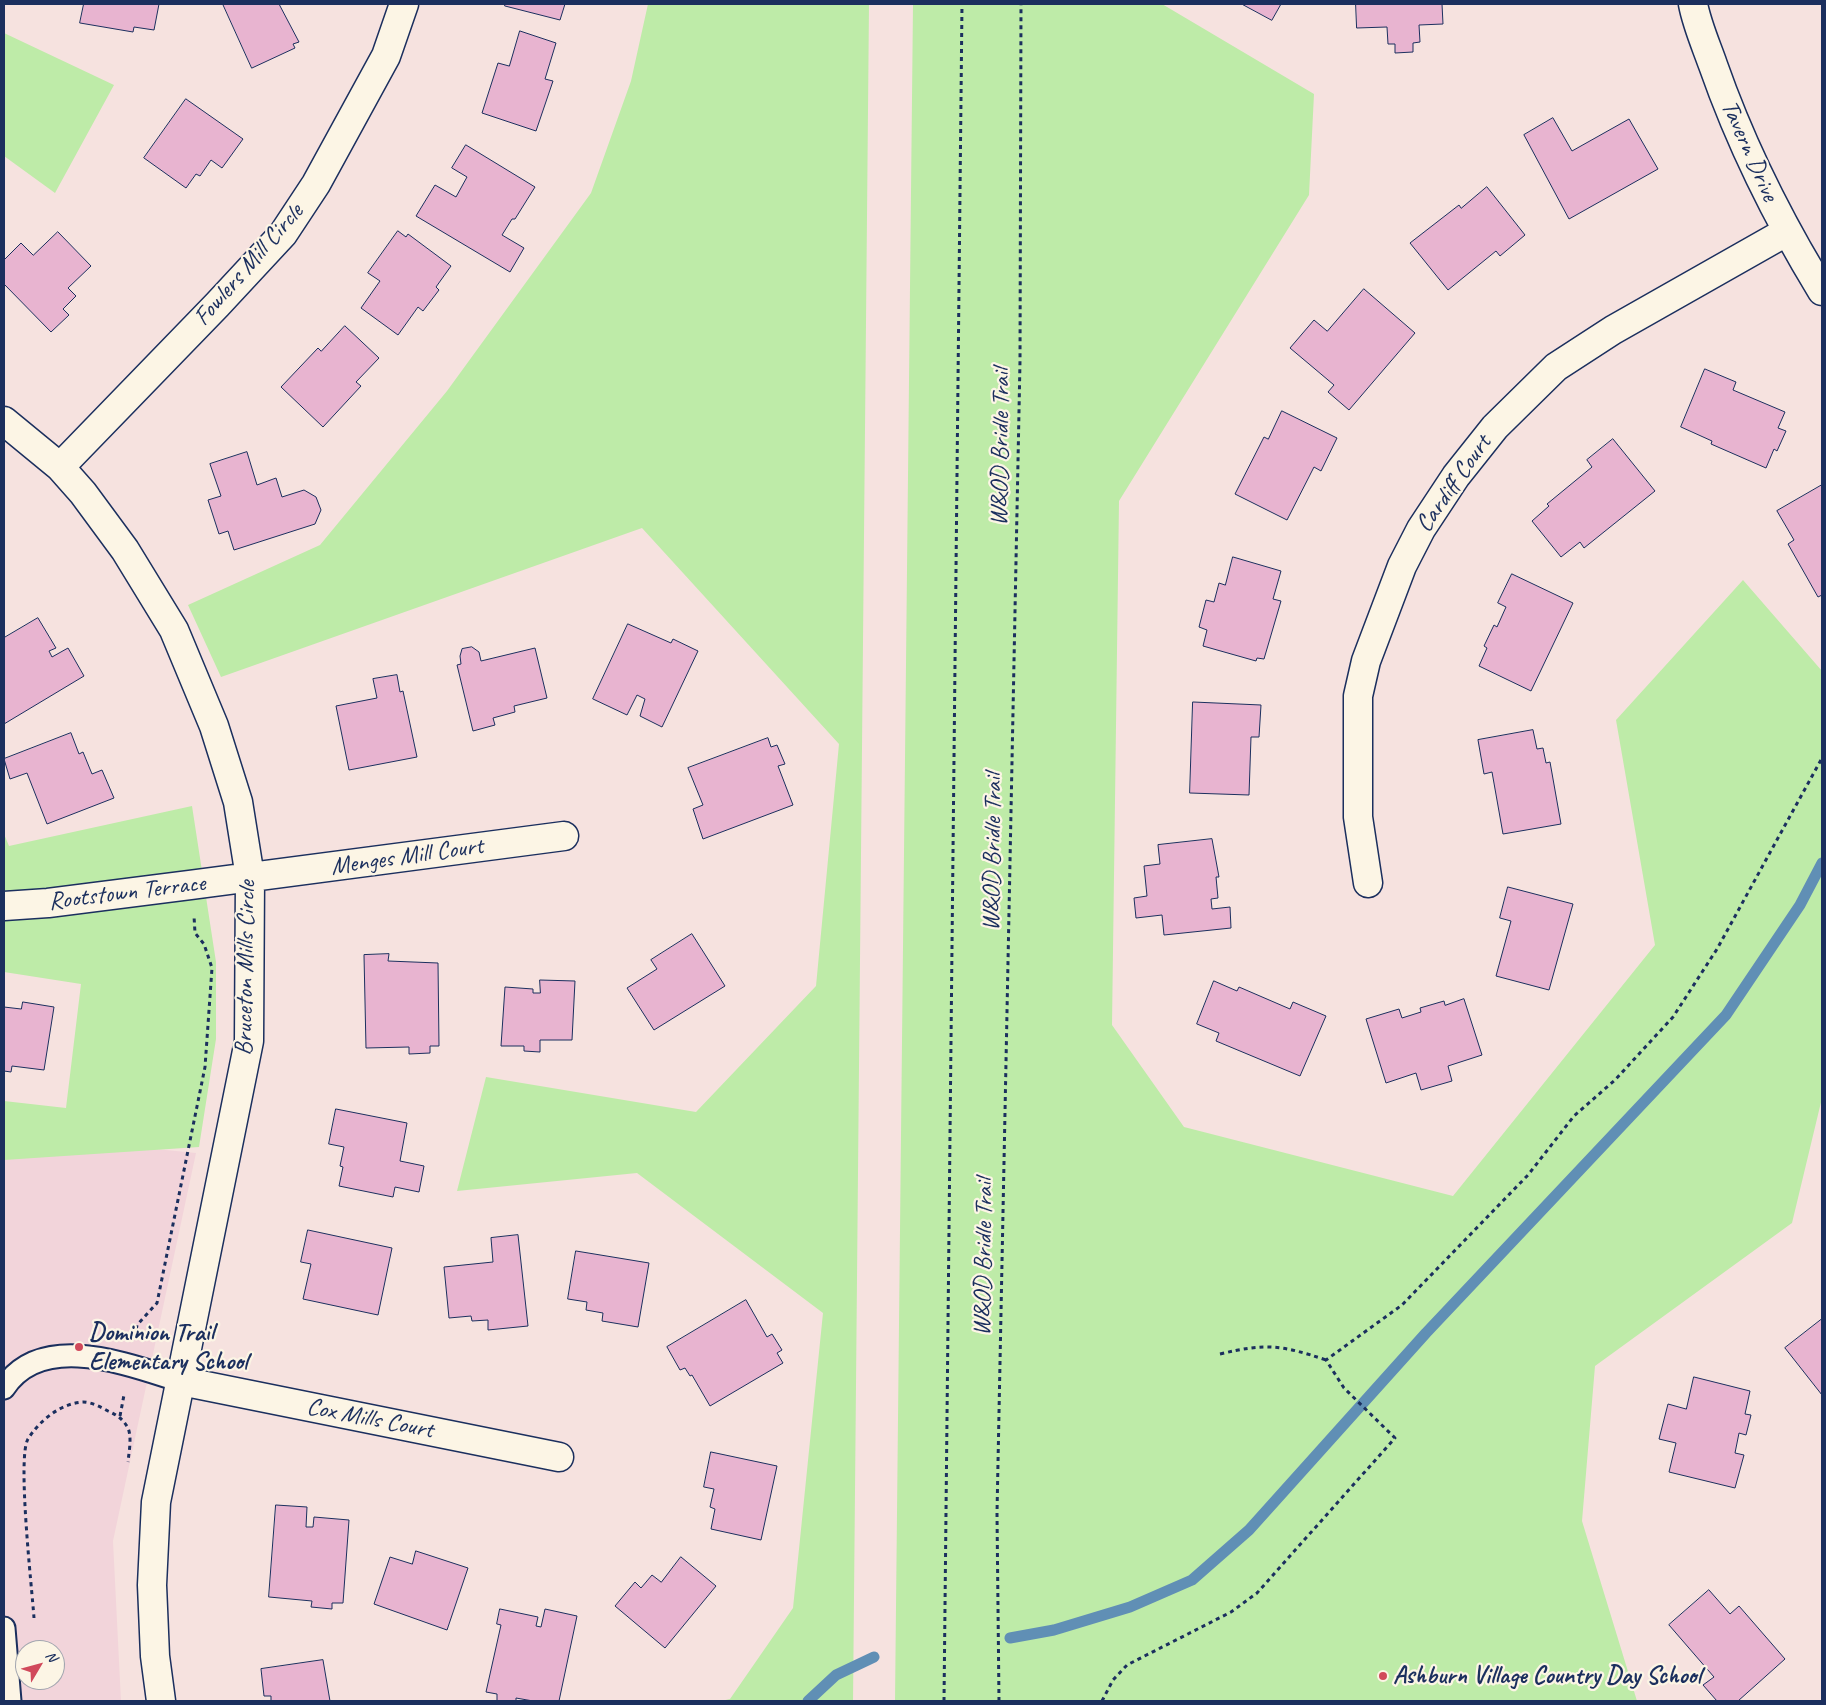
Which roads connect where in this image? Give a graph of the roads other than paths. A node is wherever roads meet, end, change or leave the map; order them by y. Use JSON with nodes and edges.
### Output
{"nodes":[{"id":1,"x":404,"y":4,"type":"edge"},
{"id":2,"x":1692,"y":4,"type":"edge"},
{"id":3,"x":1786,"y":232,"type":"junction"},
{"id":4,"x":1822,"y":291,"type":"edge"},
{"id":5,"x":4,"y":421,"type":"edge"},
{"id":6,"x":60,"y":467,"type":"junction"},
{"id":7,"x":564,"y":836,"type":"dead end"},
{"id":8,"x":250,"y":878,"type":"junction"},
{"id":9,"x":1368,"y":883,"type":"dead end"},
{"id":10,"x":4,"y":906,"type":"edge"},
{"id":11,"x":182,"y":1381,"type":"junction"},
{"id":12,"x":4,"y":1388,"type":"edge"},
{"id":13,"x":558,"y":1457,"type":"dead end"},
{"id":14,"x":4,"y":1628,"type":"edge"},
{"id":15,"x":10,"y":1701,"type":"edge"},
{"id":16,"x":161,"y":1701,"type":"edge"}],
"edges":[{"from":1,"to":6,"type":"street","name":"Fowlers Mill Circle"},
{"from":2,"to":3,"type":"street","name":"Tavern Drive"},
{"from":3,"to":4,"type":"street","name":"Tavern Drive"},
{"from":3,"to":9,"type":"street","name":"Cardiff Court"},
{"from":5,"to":6,"type":"street","name":"Bruceton Mills Circle"},
{"from":6,"to":8,"type":"street","name":"Bruceton Mills Circle"},
{"from":7,"to":8,"type":"street","name":"Menges Mill Court"},
{"from":8,"to":10,"type":"street","name":"Rootstown Terrace"},
{"from":8,"to":11,"type":"street","name":"Bruceton Mills Circle"},
{"from":11,"to":12,"type":"lane"},
{"from":11,"to":13,"type":"street","name":"Cox Mills Court"},
{"from":11,"to":16,"type":"street","name":"Bruceton Mills Circle"},
{"from":14,"to":15,"type":"lane"}]}
